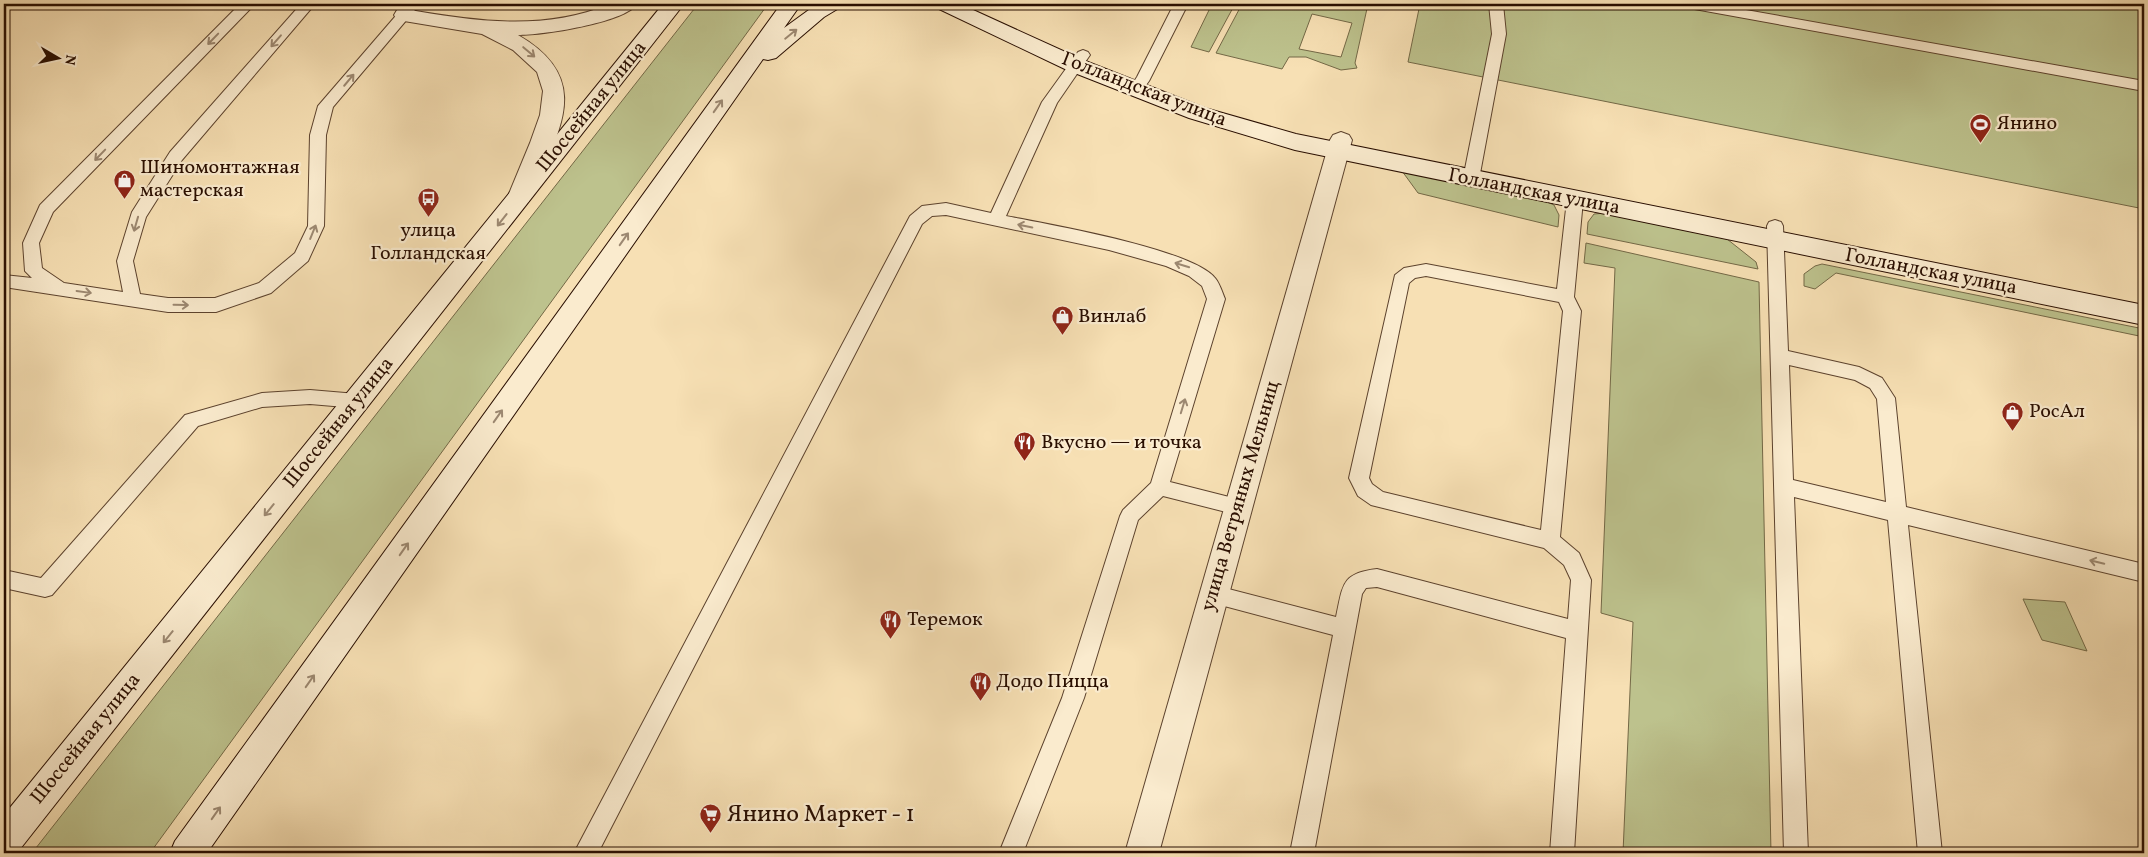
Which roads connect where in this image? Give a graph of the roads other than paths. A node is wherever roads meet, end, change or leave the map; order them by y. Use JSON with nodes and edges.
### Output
{"nodes":[{"id":1,"x":248,"y":4,"type":"edge"},
{"id":2,"x":308,"y":4,"type":"edge"},
{"id":3,"x":627,"y":4,"type":"edge"},
{"id":4,"x":674,"y":4,"type":"edge"},
{"id":5,"x":791,"y":4,"type":"edge"},
{"id":6,"x":832,"y":4,"type":"edge"},
{"id":7,"x":944,"y":4,"type":"edge"},
{"id":8,"x":977,"y":4,"type":"edge"},
{"id":9,"x":1181,"y":4,"type":"edge"},
{"id":10,"x":1496,"y":4,"type":"edge"},
{"id":11,"x":1689,"y":4,"type":"edge"},
{"id":12,"x":409,"y":10,"type":"edge"},
{"id":13,"x":487,"y":28,"type":"junction"},
{"id":14,"x":1079,"y":60,"type":"junction"},
{"id":15,"x":740,"y":76,"type":"junction"},
{"id":16,"x":1140,"y":83,"type":"junction"},
{"id":17,"x":2144,"y":86,"type":"edge"},
{"id":18,"x":1339,"y":146,"type":"junction"},
{"id":19,"x":1472,"y":173,"type":"junction"},
{"id":20,"x":520,"y":196,"type":"junction"},
{"id":21,"x":1575,"y":200,"type":"junction"},
{"id":22,"x":996,"y":220,"type":"junction"},
{"id":23,"x":1775,"y":233,"type":"junction"},
{"id":24,"x":4,"y":281,"type":"edge"},
{"id":25,"x":60,"y":289,"type":"junction"},
{"id":26,"x":1565,"y":297,"type":"junction"},
{"id":27,"x":133,"y":300,"type":"junction"},
{"id":28,"x":2144,"y":301,"type":"edge"},
{"id":29,"x":2144,"y":315,"type":"edge"},
{"id":30,"x":1779,"y":356,"type":"junction"},
{"id":31,"x":357,"y":401,"type":"junction"},
{"id":32,"x":1784,"y":486,"type":"junction"},
{"id":33,"x":1159,"y":487,"type":"junction"},
{"id":34,"x":1238,"y":508,"type":"junction"},
{"id":35,"x":1897,"y":513,"type":"junction"},
{"id":36,"x":1550,"y":540,"type":"junction"},
{"id":37,"x":2144,"y":573,"type":"edge"},
{"id":38,"x":4,"y":579,"type":"edge"},
{"id":39,"x":1213,"y":594,"type":"junction"},
{"id":40,"x":1345,"y":630,"type":"junction"},
{"id":41,"x":1578,"y":630,"type":"junction"},
{"id":42,"x":4,"y":842,"type":"edge"},
{"id":43,"x":187,"y":853,"type":"edge"},
{"id":44,"x":586,"y":853,"type":"edge"},
{"id":45,"x":1012,"y":853,"type":"edge"},
{"id":46,"x":1142,"y":853,"type":"edge"},
{"id":47,"x":1302,"y":853,"type":"edge"},
{"id":48,"x":1562,"y":853,"type":"edge"},
{"id":49,"x":1796,"y":853,"type":"edge"},
{"id":50,"x":1930,"y":853,"type":"edge"}],
"edges":[{"from":1,"to":25,"type":"lane","one_way":true},
{"from":2,"to":27,"type":"lane","one_way":true},
{"from":3,"to":13,"type":"street"},
{"from":4,"to":20,"type":"street","name":"Шоссейная улица"},
{"from":5,"to":15,"type":"street"},
{"from":15,"to":6,"type":"street","one_way":true},
{"from":7,"to":14,"type":"street","name":"Голландская улица"},
{"from":8,"to":14,"type":"street","name":"Голландская улица"},
{"from":9,"to":16,"type":"lane"},
{"from":10,"to":19,"type":"lane"},
{"from":11,"to":17,"type":"lane"},
{"from":12,"to":13,"type":"street"},
{"from":27,"to":12,"type":"lane","one_way":true},
{"from":13,"to":20,"type":"street","one_way":true},
{"from":14,"to":16,"type":"street","name":"Голландская улица"},
{"from":14,"to":22,"type":"lane"},
{"from":43,"to":15,"type":"street","one_way":true},
{"from":16,"to":18,"type":"street","name":"Голландская улица"},
{"from":18,"to":19,"type":"street","name":"Голландская улица"},
{"from":18,"to":34,"type":"street","name":"улица Ветряных Мельниц"},
{"from":19,"to":21,"type":"street","name":"Голландская улица"},
{"from":19,"to":23,"type":"street","name":"Голландская улица"},
{"from":20,"to":31,"type":"street","name":"Шоссейная улица","one_way":true},
{"from":21,"to":23,"type":"street","name":"Голландская улица"},
{"from":21,"to":26,"type":"lane"},
{"from":33,"to":22,"type":"lane","one_way":true},
{"from":22,"to":44,"type":"lane"},
{"from":23,"to":28,"type":"street","name":"Голландская улица"},
{"from":23,"to":29,"type":"street","name":"Голландская улица"},
{"from":23,"to":30,"type":"lane"},
{"from":24,"to":25,"type":"lane"},
{"from":25,"to":27,"type":"lane","one_way":true},
{"from":26,"to":36,"type":"lane"},
{"from":26,"to":36,"type":"lane"},
{"from":30,"to":32,"type":"lane"},
{"from":30,"to":35,"type":"lane"},
{"from":31,"to":38,"type":"lane"},
{"from":31,"to":42,"type":"street","name":"Шоссейная улица","one_way":true},
{"from":32,"to":35,"type":"lane"},
{"from":32,"to":49,"type":"lane"},
{"from":33,"to":34,"type":"lane"},
{"from":33,"to":45,"type":"lane"},
{"from":34,"to":39,"type":"street","name":"улица Ветряных Мельниц"},
{"from":37,"to":35,"type":"lane","one_way":true},
{"from":35,"to":50,"type":"lane"},
{"from":36,"to":41,"type":"lane"},
{"from":39,"to":40,"type":"lane"},
{"from":39,"to":46,"type":"street","name":"улица Ветряных Мельниц"},
{"from":40,"to":41,"type":"lane"},
{"from":40,"to":47,"type":"lane"},
{"from":41,"to":48,"type":"lane"}]}
